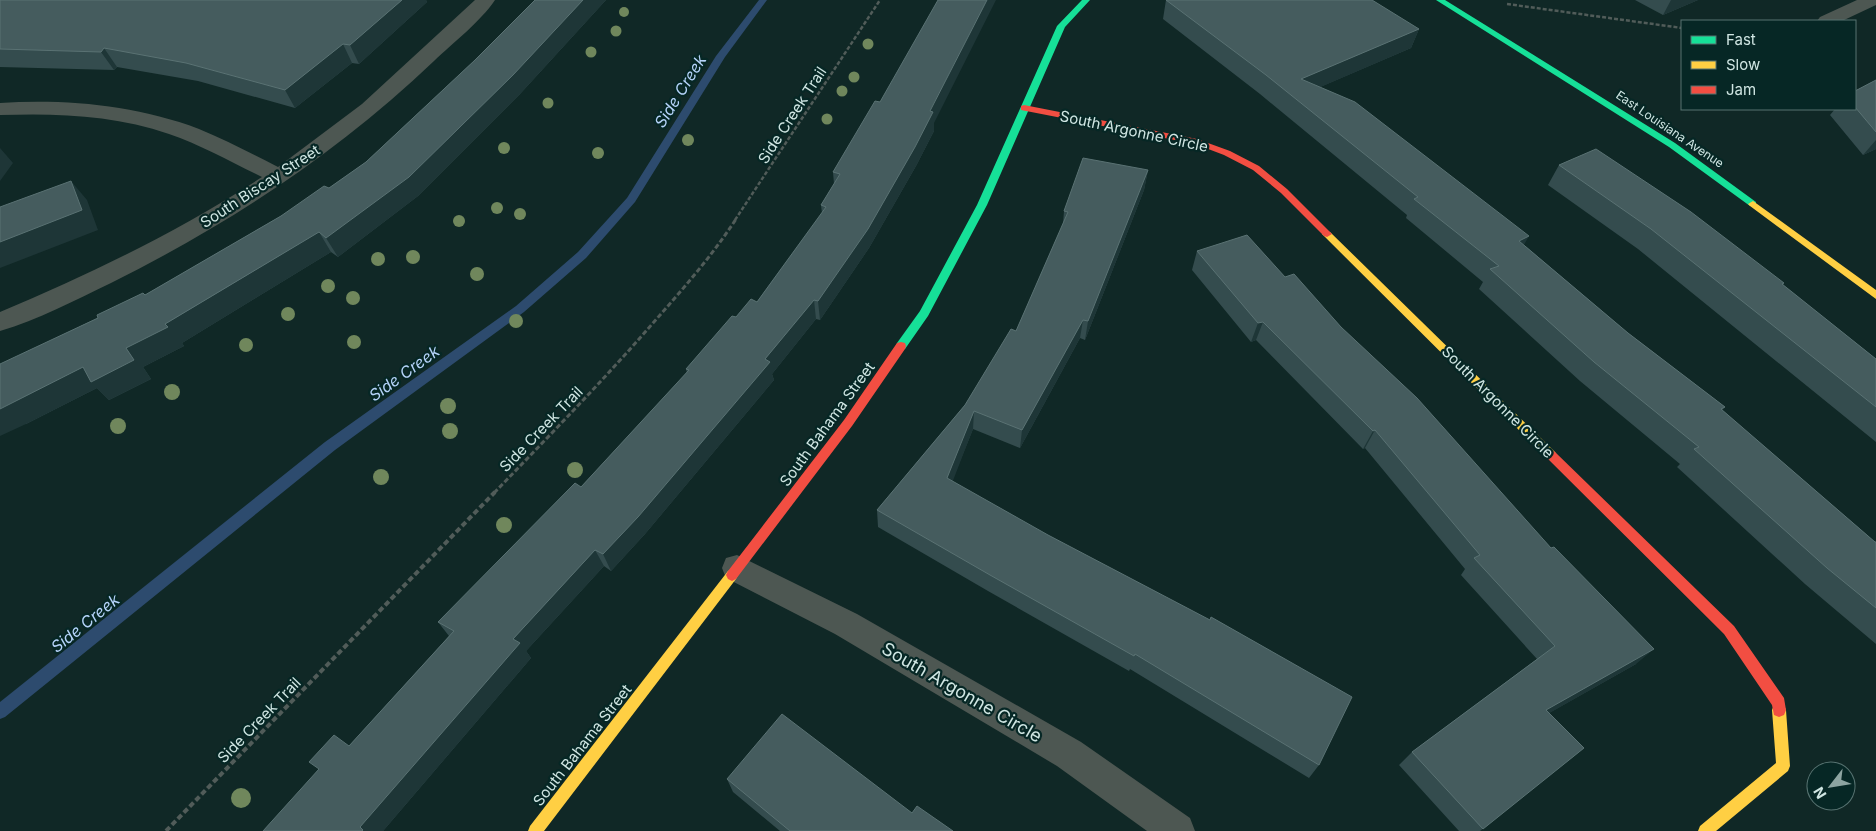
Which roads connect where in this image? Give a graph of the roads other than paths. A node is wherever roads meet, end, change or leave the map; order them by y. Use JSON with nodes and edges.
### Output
{"nodes":[{"id":1,"x":486,"y":0,"type":"edge"},
{"id":2,"x":1086,"y":0,"type":"edge"},
{"id":3,"x":1440,"y":0,"type":"edge"},
{"id":4,"x":1872,"y":0,"type":"edge"},
{"id":5,"x":1829,"y":20,"type":"edge"},
{"id":6,"x":1024,"y":108,"type":"junction"},
{"id":7,"x":0,"y":110,"type":"edge"},
{"id":8,"x":278,"y":176,"type":"junction"},
{"id":9,"x":1876,"y":295,"type":"edge"},
{"id":10,"x":0,"y":322,"type":"edge"},
{"id":11,"x":737,"y":568,"type":"junction"},
{"id":12,"x":535,"y":831,"type":"edge"},
{"id":13,"x":1177,"y":831,"type":"edge"},
{"id":14,"x":1705,"y":831,"type":"edge"}],
"edges":[{"from":1,"to":8,"type":"street","name":"South Biscay Street"},
{"from":2,"to":6,"type":"street","name":"South Bahama Street"},
{"from":3,"to":9,"type":"street","name":"East Louisiana Avenue"},
{"from":4,"to":5,"type":"street"},
{"from":6,"to":11,"type":"street","name":"South Bahama Street"},
{"from":6,"to":14,"type":"street","name":"South Argonne Circle"},
{"from":7,"to":8,"type":"street"},
{"from":8,"to":10,"type":"street","name":"South Biscay Street"},
{"from":11,"to":12,"type":"street","name":"South Bahama Street"},
{"from":11,"to":13,"type":"street","name":"South Argonne Circle"}]}
